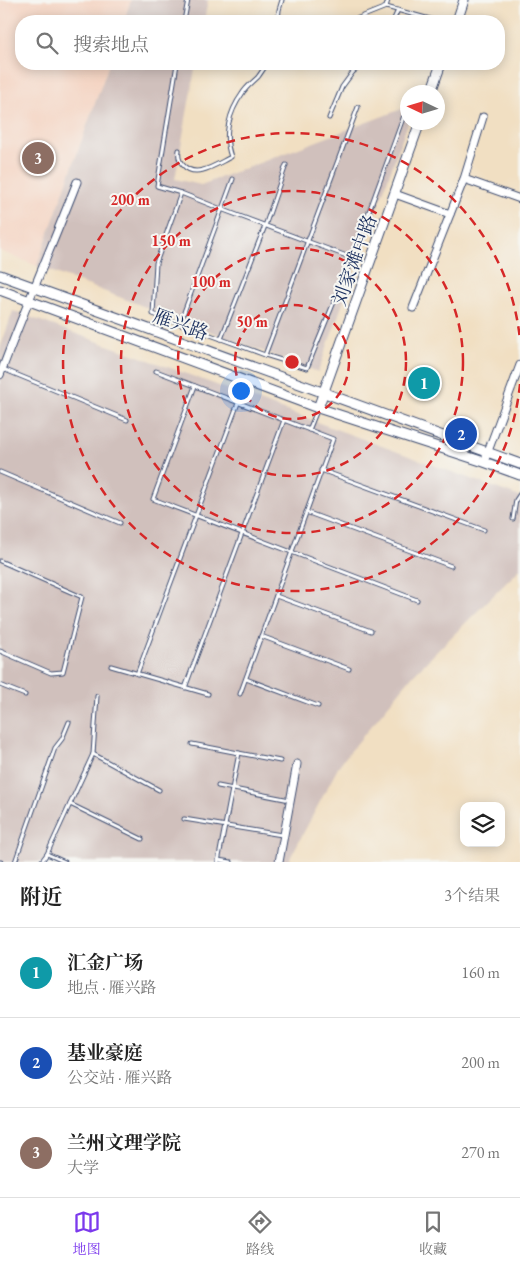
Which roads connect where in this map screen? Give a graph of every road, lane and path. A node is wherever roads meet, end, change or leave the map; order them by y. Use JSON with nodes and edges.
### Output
{"nodes":[{"id":1,"x":188,"y":0,"type":"edge"},
{"id":2,"x":282,"y":0,"type":"edge"},
{"id":3,"x":388,"y":0,"type":"edge"},
{"id":4,"x":464,"y":0,"type":"edge"},
{"id":5,"x":386,"y":7,"type":"junction"},
{"id":6,"x":398,"y":10,"type":"junction"},
{"id":7,"x":185,"y":15,"type":"edge"},
{"id":8,"x":279,"y":15,"type":"edge"},
{"id":9,"x":367,"y":15,"type":"edge"},
{"id":10,"x":396,"y":15,"type":"edge"},
{"id":11,"x":416,"y":15,"type":"edge"},
{"id":12,"x":459,"y":15,"type":"edge"},
{"id":13,"x":176,"y":70,"type":"edge"},
{"id":14,"x":262,"y":70,"type":"edge"},
{"id":15,"x":355,"y":70,"type":"edge"},
{"id":16,"x":440,"y":70,"type":"edge"},
{"id":17,"x":434,"y":85,"type":"edge"},
{"id":18,"x":358,"y":107,"type":"dead end"},
{"id":19,"x":483,"y":117,"type":"dead end"},
{"id":20,"x":330,"y":118,"type":"dead end"},
{"id":21,"x":400,"y":126,"type":"edge"},
{"id":22,"x":417,"y":130,"type":"edge"},
{"id":23,"x":179,"y":150,"type":"dead end"},
{"id":24,"x":286,"y":165,"type":"dead end"},
{"id":25,"x":233,"y":179,"type":"dead end"},
{"id":26,"x":464,"y":179,"type":"junction"},
{"id":27,"x":78,"y":182,"type":"dead end"},
{"id":28,"x":181,"y":193,"type":"junction"},
{"id":29,"x":395,"y":194,"type":"junction"},
{"id":30,"x":520,"y":199,"type":"edge"},
{"id":31,"x":221,"y":209,"type":"junction"},
{"id":32,"x":450,"y":214,"type":"junction"},
{"id":33,"x":265,"y":226,"type":"junction"},
{"id":34,"x":307,"y":241,"type":"junction"},
{"id":35,"x":352,"y":258,"type":"junction"},
{"id":36,"x":0,"y":275,"type":"edge"},
{"id":37,"x":35,"y":288,"type":"junction"},
{"id":38,"x":0,"y":290,"type":"edge"},
{"id":39,"x":29,"y":301,"type":"junction"},
{"id":40,"x":413,"y":308,"type":"dead end"},
{"id":41,"x":180,"y":323,"type":"junction"},
{"id":42,"x":221,"y":339,"type":"junction"},
{"id":43,"x":265,"y":355,"type":"junction"},
{"id":44,"x":520,"y":365,"type":"edge"},
{"id":45,"x":156,"y":371,"type":"dead end"},
{"id":46,"x":1,"y":372,"type":"edge"},
{"id":47,"x":195,"y":386,"type":"junction"},
{"id":48,"x":324,"y":394,"type":"junction"},
{"id":49,"x":238,"y":403,"type":"junction"},
{"id":50,"x":318,"y":408,"type":"junction"},
{"id":51,"x":128,"y":420,"type":"dead end"},
{"id":52,"x":284,"y":420,"type":"junction"},
{"id":53,"x":309,"y":430,"type":"junction"},
{"id":54,"x":488,"y":453,"type":"junction"},
{"id":55,"x":484,"y":462,"type":"junction"},
{"id":56,"x":520,"y":464,"type":"edge"},
{"id":57,"x":321,"y":470,"type":"junction"},
{"id":58,"x":0,"y":472,"type":"edge"},
{"id":59,"x":520,"y":476,"type":"edge"},
{"id":60,"x":520,"y":494,"type":"edge"},
{"id":61,"x":306,"y":512,"type":"junction"},
{"id":62,"x":196,"y":516,"type":"junction"},
{"id":63,"x":513,"y":519,"type":"dead end"},
{"id":64,"x":120,"y":523,"type":"dead end"},
{"id":65,"x":484,"y":530,"type":"dead end"},
{"id":66,"x":242,"y":533,"type":"junction"},
{"id":67,"x":292,"y":552,"type":"junction"},
{"id":68,"x":0,"y":561,"type":"edge"},
{"id":69,"x":451,"y":566,"type":"dead end"},
{"id":70,"x":276,"y":596,"type":"junction"},
{"id":71,"x":417,"y":600,"type":"dead end"},
{"id":72,"x":371,"y":631,"type":"dead end"},
{"id":73,"x":261,"y":636,"type":"junction"},
{"id":74,"x":0,"y":651,"type":"edge"},
{"id":75,"x":111,"y":666,"type":"dead end"},
{"id":76,"x":348,"y":669,"type":"dead end"},
{"id":77,"x":137,"y":674,"type":"junction"},
{"id":78,"x":246,"y":679,"type":"junction"},
{"id":79,"x":0,"y":685,"type":"edge"},
{"id":80,"x":185,"y":688,"type":"junction"},
{"id":81,"x":208,"y":694,"type":"dead end"},
{"id":82,"x":240,"y":694,"type":"dead end"},
{"id":83,"x":25,"y":695,"type":"dead end"},
{"id":84,"x":97,"y":696,"type":"dead end"},
{"id":85,"x":318,"y":706,"type":"dead end"},
{"id":86,"x":69,"y":722,"type":"dead end"},
{"id":87,"x":192,"y":744,"type":"dead end"},
{"id":88,"x":239,"y":753,"type":"junction"},
{"id":89,"x":93,"y":754,"type":"junction"},
{"id":90,"x":280,"y":761,"type":"dead end"},
{"id":91,"x":297,"y":764,"type":"dead end"},
{"id":92,"x":218,"y":786,"type":"dead end"},
{"id":93,"x":232,"y":789,"type":"junction"},
{"id":94,"x":159,"y":790,"type":"dead end"},
{"id":95,"x":290,"y":800,"type":"junction"},
{"id":96,"x":70,"y":804,"type":"junction"},
{"id":97,"x":184,"y":819,"type":"dead end"},
{"id":98,"x":225,"y":826,"type":"junction"},
{"id":99,"x":284,"y":836,"type":"junction"},
{"id":100,"x":142,"y":839,"type":"dead end"},
{"id":101,"x":47,"y":854,"type":"junction"},
{"id":102,"x":218,"y":861,"type":"edge"},
{"id":103,"x":15,"y":862,"type":"edge"},
{"id":104,"x":41,"y":862,"type":"edge"},
{"id":105,"x":65,"y":862,"type":"edge"},
{"id":106,"x":231,"y":862,"type":"edge"},
{"id":107,"x":279,"y":862,"type":"edge"}],
"edges":[{"from":1,"to":7,"type":"lane"},
{"from":2,"to":8,"type":"lane"},
{"from":3,"to":5,"type":"lane"},
{"from":4,"to":12,"type":"main road"},
{"from":5,"to":6,"type":"lane"},
{"from":5,"to":9,"type":"lane"},
{"from":6,"to":10,"type":"lane"},
{"from":6,"to":11,"type":"lane"},
{"from":13,"to":28,"type":"lane"},
{"from":14,"to":23,"type":"lane"},
{"from":15,"to":20,"type":"lane"},
{"from":16,"to":17,"type":"main road"},
{"from":18,"to":34,"type":"lane"},
{"from":19,"to":26,"type":"street"},
{"from":21,"to":35,"type":"lane"},
{"from":22,"to":29,"type":"main road","name":"刘家滩中路"},
{"from":24,"to":33,"type":"lane"},
{"from":25,"to":31,"type":"lane"},
{"from":26,"to":30,"type":"street"},
{"from":26,"to":32,"type":"street"},
{"from":27,"to":37,"type":"street"},
{"from":28,"to":31,"type":"lane"},
{"from":28,"to":41,"type":"lane"},
{"from":29,"to":32,"type":"street"},
{"from":29,"to":48,"type":"main road","name":"刘家滩中路"},
{"from":31,"to":33,"type":"lane"},
{"from":31,"to":41,"type":"lane"},
{"from":32,"to":40,"type":"street"},
{"from":33,"to":34,"type":"lane"},
{"from":33,"to":42,"type":"lane"},
{"from":34,"to":35,"type":"lane"},
{"from":34,"to":43,"type":"lane"},
{"from":35,"to":43,"type":"lane"},
{"from":36,"to":37,"type":"main road","name":"雁兴路"},
{"from":37,"to":39,"type":"street"},
{"from":37,"to":48,"type":"main road","name":"雁兴路"},
{"from":38,"to":39,"type":"main road","name":"雁兴路"},
{"from":39,"to":46,"type":"street"},
{"from":39,"to":50,"type":"main road","name":"雁兴路"},
{"from":41,"to":42,"type":"lane"},
{"from":42,"to":43,"type":"lane"},
{"from":44,"to":54,"type":"street"},
{"from":45,"to":47,"type":"lane"},
{"from":46,"to":51,"type":"lane"},
{"from":47,"to":49,"type":"lane"},
{"from":47,"to":62,"type":"lane"},
{"from":48,"to":50,"type":"main road","name":"刘家滩中路"},
{"from":48,"to":54,"type":"main road","name":"雁兴路"},
{"from":49,"to":52,"type":"lane"},
{"from":49,"to":62,"type":"lane"},
{"from":50,"to":53,"type":"lane"},
{"from":50,"to":55,"type":"main road","name":"雁兴路"},
{"from":52,"to":53,"type":"lane"},
{"from":52,"to":66,"type":"lane"},
{"from":53,"to":57,"type":"lane"},
{"from":54,"to":55,"type":"street"},
{"from":54,"to":56,"type":"main road","name":"雁兴路"},
{"from":55,"to":59,"type":"main road","name":"雁兴路"},
{"from":57,"to":61,"type":"lane"},
{"from":57,"to":65,"type":"lane"},
{"from":58,"to":64,"type":"lane"},
{"from":60,"to":63,"type":"lane"},
{"from":61,"to":67,"type":"lane"},
{"from":61,"to":69,"type":"lane"},
{"from":62,"to":66,"type":"lane"},
{"from":62,"to":77,"type":"lane"},
{"from":66,"to":67,"type":"lane"},
{"from":66,"to":80,"type":"lane"},
{"from":67,"to":70,"type":"lane"},
{"from":67,"to":71,"type":"lane"},
{"from":68,"to":74,"type":"lane"},
{"from":70,"to":72,"type":"lane"},
{"from":70,"to":73,"type":"lane"},
{"from":73,"to":76,"type":"lane"},
{"from":73,"to":78,"type":"lane"},
{"from":75,"to":77,"type":"lane"},
{"from":77,"to":80,"type":"lane"},
{"from":78,"to":82,"type":"lane"},
{"from":78,"to":85,"type":"lane"},
{"from":79,"to":83,"type":"lane"},
{"from":80,"to":81,"type":"lane"},
{"from":84,"to":89,"type":"lane"},
{"from":86,"to":103,"type":"lane"},
{"from":87,"to":88,"type":"lane"},
{"from":88,"to":90,"type":"lane"},
{"from":88,"to":93,"type":"lane"},
{"from":89,"to":94,"type":"lane"},
{"from":89,"to":96,"type":"lane"},
{"from":91,"to":95,"type":"street"},
{"from":92,"to":93,"type":"lane"},
{"from":93,"to":95,"type":"lane"},
{"from":93,"to":98,"type":"lane"},
{"from":95,"to":99,"type":"street"},
{"from":96,"to":100,"type":"lane"},
{"from":96,"to":101,"type":"lane"},
{"from":97,"to":98,"type":"lane"},
{"from":98,"to":99,"type":"lane"},
{"from":98,"to":102,"type":"lane"},
{"from":99,"to":107,"type":"street"},
{"from":101,"to":104,"type":"lane"},
{"from":101,"to":105,"type":"lane"},
{"from":102,"to":106,"type":"lane"}]}
